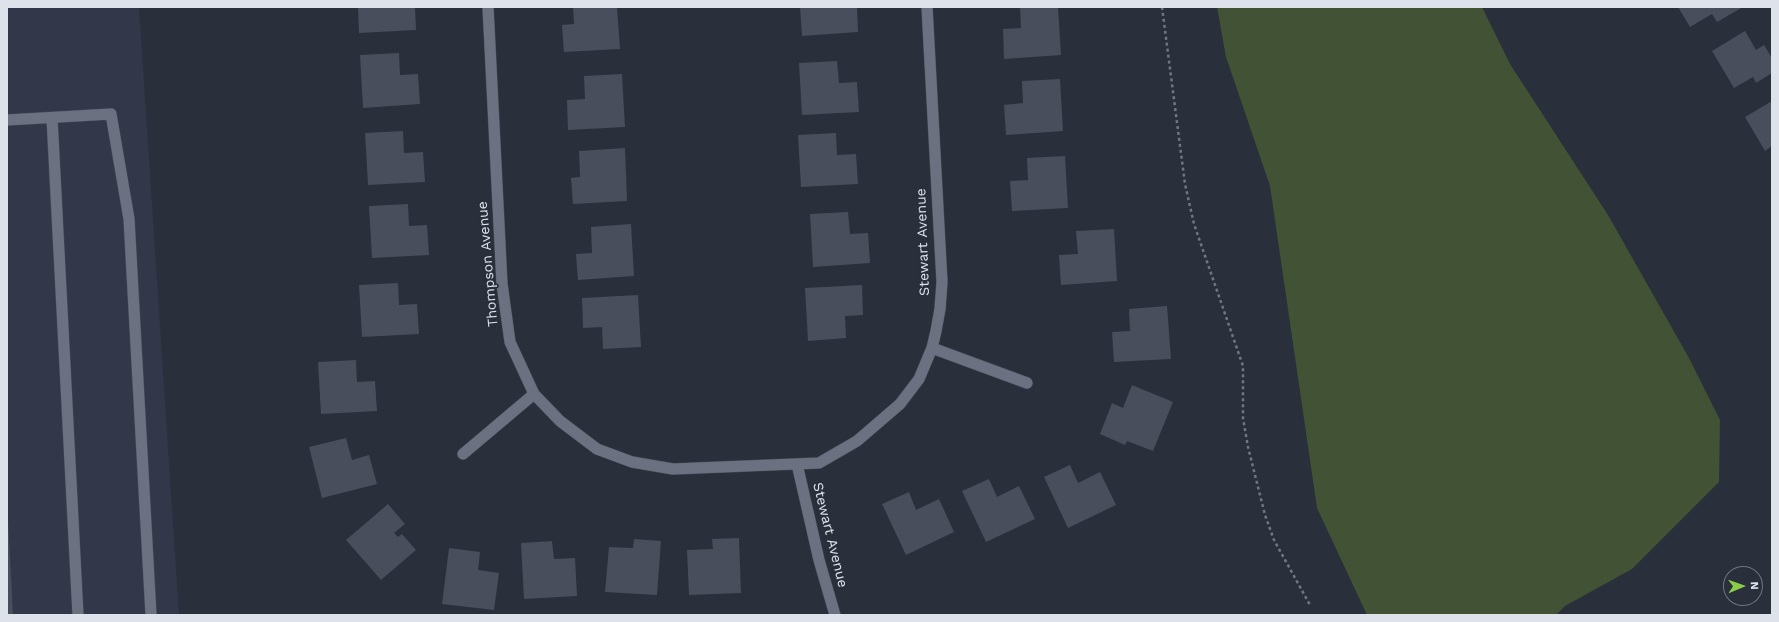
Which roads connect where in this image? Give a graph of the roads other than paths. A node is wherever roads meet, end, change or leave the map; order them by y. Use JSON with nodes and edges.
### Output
{"nodes":[{"id":1,"x":488,"y":7,"type":"edge"},
{"id":2,"x":927,"y":7,"type":"edge"},
{"id":3,"x":52,"y":118,"type":"junction"},
{"id":4,"x":7,"y":120,"type":"edge"},
{"id":5,"x":932,"y":348,"type":"junction"},
{"id":6,"x":1026,"y":383,"type":"dead end"},
{"id":7,"x":534,"y":394,"type":"junction"},
{"id":8,"x":464,"y":454,"type":"dead end"},
{"id":9,"x":797,"y":464,"type":"junction"},
{"id":10,"x":78,"y":615,"type":"edge"},
{"id":11,"x":151,"y":615,"type":"edge"},
{"id":12,"x":835,"y":615,"type":"edge"}],
"edges":[{"from":1,"to":7,"type":"street","name":"Thompson Avenue"},
{"from":2,"to":5,"type":"street","name":"Stewart Avenue"},
{"from":3,"to":4,"type":"street"},
{"from":3,"to":10,"type":"street"},
{"from":3,"to":11,"type":"street"},
{"from":5,"to":6,"type":"street"},
{"from":5,"to":9,"type":"street","name":"Stewart Avenue"},
{"from":7,"to":8,"type":"street"},
{"from":7,"to":9,"type":"street","name":"Thompson Avenue"},
{"from":9,"to":12,"type":"street","name":"Stewart Avenue"}]}
